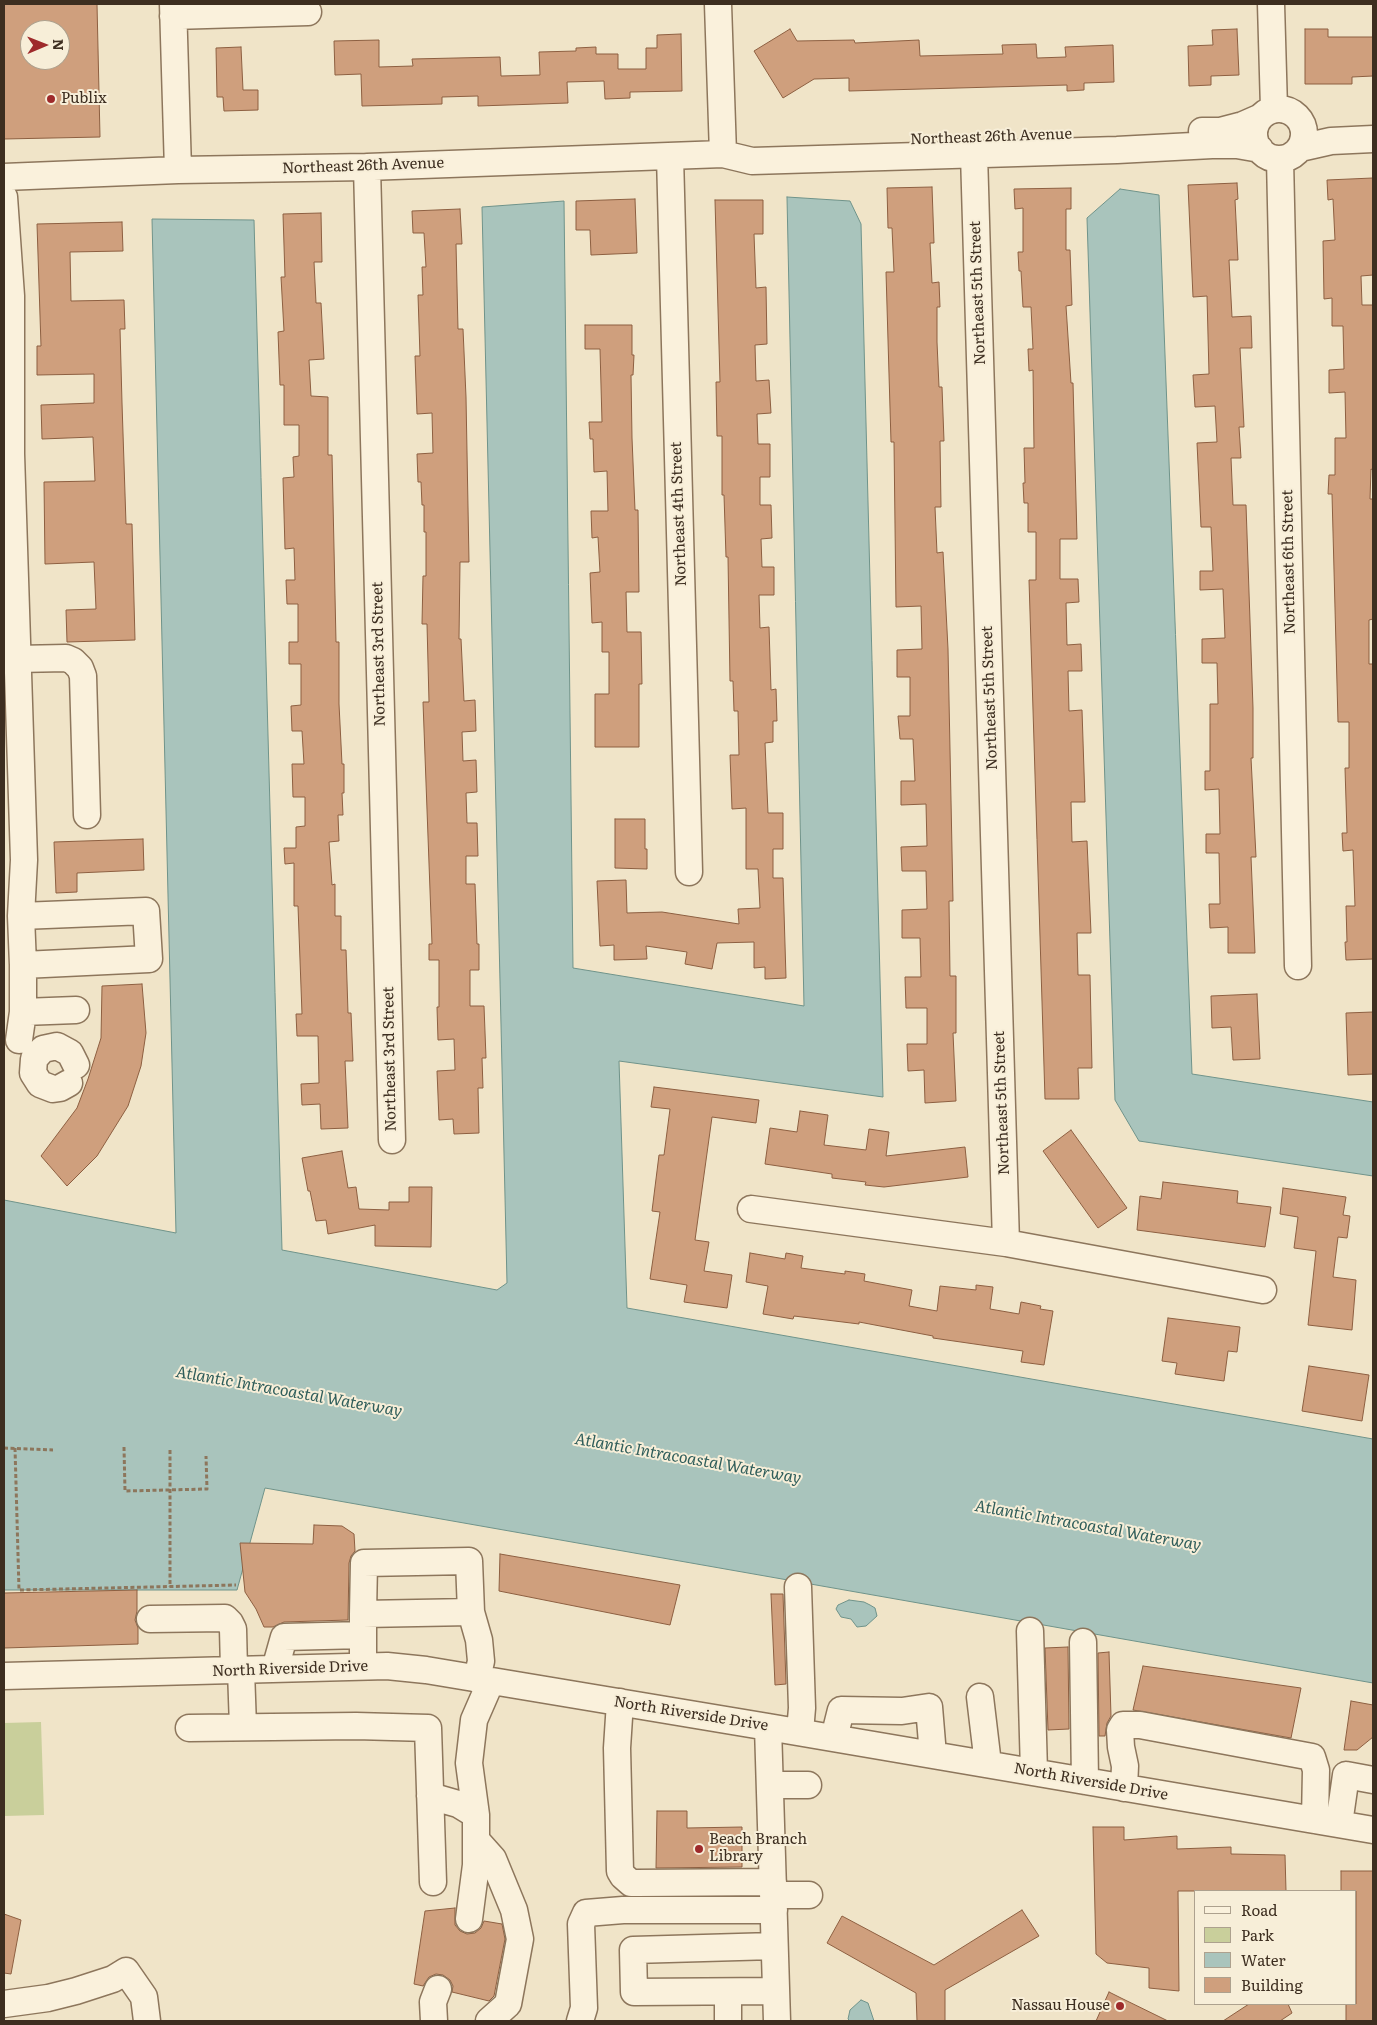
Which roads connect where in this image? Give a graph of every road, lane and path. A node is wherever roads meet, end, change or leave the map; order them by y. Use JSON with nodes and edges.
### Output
{"nodes":[{"id":1,"x":718,"y":4,"type":"edge"},
{"id":2,"x":1271,"y":4,"type":"edge"},
{"id":3,"x":173,"y":10,"type":"edge"},
{"id":4,"x":308,"y":12,"type":"dead end"},
{"id":5,"x":1267,"y":114,"type":"junction"},
{"id":6,"x":1300,"y":119,"type":"junction"},
{"id":7,"x":1373,"y":126,"type":"edge"},
{"id":8,"x":1373,"y":139,"type":"edge"},
{"id":9,"x":1280,"y":152,"type":"junction"},
{"id":10,"x":723,"y":154,"type":"junction"},
{"id":11,"x":974,"y":154,"type":"junction"},
{"id":12,"x":670,"y":156,"type":"junction"},
{"id":13,"x":367,"y":167,"type":"junction"},
{"id":14,"x":178,"y":170,"type":"junction"},
{"id":15,"x":4,"y":177,"type":"edge"},
{"id":16,"x":4,"y":196,"type":"edge"},
{"id":17,"x":18,"y":660,"type":"junction"},
{"id":18,"x":87,"y":815,"type":"dead end"},
{"id":19,"x":689,"y":872,"type":"dead end"},
{"id":20,"x":21,"y":916,"type":"junction"},
{"id":21,"x":23,"y":966,"type":"junction"},
{"id":22,"x":1298,"y":966,"type":"dead end"},
{"id":23,"x":76,"y":1010,"type":"dead end"},
{"id":24,"x":23,"y":1012,"type":"junction"},
{"id":25,"x":19,"y":1045,"type":"edge"},
{"id":26,"x":73,"y":1074,"type":"dead end"},
{"id":27,"x":392,"y":1140,"type":"dead end"},
{"id":28,"x":751,"y":1210,"type":"dead end"},
{"id":29,"x":1006,"y":1242,"type":"junction"},
{"id":30,"x":1264,"y":1290,"type":"dead end"},
{"id":31,"x":124,"y":1447,"type":"dead end"},
{"id":32,"x":4,"y":1448,"type":"edge"},
{"id":33,"x":15,"y":1448,"type":"junction"},
{"id":34,"x":53,"y":1450,"type":"dead end"},
{"id":35,"x":170,"y":1450,"type":"dead end"},
{"id":36,"x":206,"y":1456,"type":"dead end"},
{"id":37,"x":170,"y":1490,"type":"junction"},
{"id":38,"x":236,"y":1585,"type":"dead end"},
{"id":39,"x":170,"y":1587,"type":"junction"},
{"id":40,"x":798,"y":1587,"type":"dead end"},
{"id":41,"x":471,"y":1612,"type":"junction"},
{"id":42,"x":150,"y":1619,"type":"dead end"},
{"id":43,"x":363,"y":1624,"type":"junction"},
{"id":44,"x":1030,"y":1631,"type":"dead end"},
{"id":45,"x":1083,"y":1642,"type":"dead end"},
{"id":46,"x":363,"y":1666,"type":"junction"},
{"id":47,"x":275,"y":1669,"type":"junction"},
{"id":48,"x":237,"y":1670,"type":"junction"},
{"id":49,"x":4,"y":1676,"type":"edge"},
{"id":50,"x":484,"y":1680,"type":"junction"},
{"id":51,"x":980,"y":1696,"type":"dead end"},
{"id":52,"x":620,"y":1702,"type":"junction"},
{"id":53,"x":243,"y":1727,"type":"junction"},
{"id":54,"x":768,"y":1727,"type":"junction"},
{"id":55,"x":189,"y":1728,"type":"dead end"},
{"id":56,"x":800,"y":1732,"type":"junction"},
{"id":57,"x":834,"y":1738,"type":"junction"},
{"id":58,"x":933,"y":1755,"type":"junction"},
{"id":59,"x":988,"y":1764,"type":"junction"},
{"id":60,"x":1034,"y":1772,"type":"junction"},
{"id":61,"x":1373,"y":1780,"type":"edge"},
{"id":62,"x":1085,"y":1781,"type":"junction"},
{"id":63,"x":770,"y":1785,"type":"junction"},
{"id":64,"x":808,"y":1785,"type":"dead end"},
{"id":65,"x":1124,"y":1788,"type":"junction"},
{"id":66,"x":430,"y":1796,"type":"junction"},
{"id":67,"x":476,"y":1815,"type":"junction"},
{"id":68,"x":1327,"y":1822,"type":"junction"},
{"id":69,"x":1373,"y":1830,"type":"edge"},
{"id":70,"x":476,"y":1840,"type":"junction"},
{"id":71,"x":433,"y":1882,"type":"dead end"},
{"id":72,"x":809,"y":1895,"type":"dead end"},
{"id":73,"x":773,"y":1896,"type":"junction"},
{"id":74,"x":469,"y":1918,"type":"dead end"},
{"id":75,"x":774,"y":1946,"type":"junction"},
{"id":76,"x":438,"y":1989,"type":"dead end"},
{"id":77,"x":776,"y":1990,"type":"junction"},
{"id":78,"x":728,"y":1992,"type":"junction"},
{"id":79,"x":4,"y":2004,"type":"edge"},
{"id":80,"x":587,"y":2017,"type":"edge"},
{"id":81,"x":147,"y":2021,"type":"edge"},
{"id":82,"x":434,"y":2021,"type":"edge"},
{"id":83,"x":490,"y":2021,"type":"edge"},
{"id":84,"x":728,"y":2021,"type":"edge"},
{"id":85,"x":777,"y":2021,"type":"edge"}],
"edges":[{"from":1,"to":10,"type":"street"},
{"from":2,"to":5,"type":"street"},
{"from":3,"to":4,"type":"street"},
{"from":3,"to":14,"type":"street"},
{"from":5,"to":6,"type":"street"},
{"from":5,"to":9,"type":"street"},
{"from":5,"to":10,"type":"street","name":"Northeast 26th Avenue"},
{"from":6,"to":7,"type":"street"},
{"from":6,"to":9,"type":"street"},
{"from":8,"to":9,"type":"street","name":"Northeast 26th Avenue"},
{"from":9,"to":11,"type":"street","name":"Northeast 26th Avenue"},
{"from":9,"to":22,"type":"street","name":"Northeast 6th Street"},
{"from":10,"to":11,"type":"street","name":"Northeast 26th Avenue"},
{"from":10,"to":12,"type":"street","name":"Northeast 26th Avenue"},
{"from":11,"to":29,"type":"street","name":"Northeast 5th Street"},
{"from":12,"to":13,"type":"street","name":"Northeast 26th Avenue"},
{"from":12,"to":19,"type":"street","name":"Northeast 4th Street"},
{"from":13,"to":14,"type":"street","name":"Northeast 26th Avenue"},
{"from":13,"to":27,"type":"street","name":"Northeast 3rd Street"},
{"from":14,"to":15,"type":"street","name":"Northeast 26th Avenue"},
{"from":16,"to":17,"type":"street"},
{"from":17,"to":18,"type":"street"},
{"from":17,"to":20,"type":"street"},
{"from":20,"to":21,"type":"street"},
{"from":20,"to":21,"type":"street"},
{"from":21,"to":24,"type":"street"},
{"from":23,"to":24,"type":"street"},
{"from":24,"to":25,"type":"street"},
{"from":25,"to":26,"type":"street"},
{"from":28,"to":29,"type":"street"},
{"from":29,"to":30,"type":"street"},
{"from":31,"to":37,"type":"path"},
{"from":32,"to":33,"type":"path"},
{"from":33,"to":34,"type":"path"},
{"from":33,"to":39,"type":"path"},
{"from":35,"to":37,"type":"path"},
{"from":36,"to":37,"type":"path"},
{"from":37,"to":39,"type":"path"},
{"from":38,"to":39,"type":"path"},
{"from":40,"to":56,"type":"street"},
{"from":41,"to":43,"type":"street"},
{"from":41,"to":43,"type":"street"},
{"from":41,"to":50,"type":"street"},
{"from":42,"to":48,"type":"street"},
{"from":43,"to":46,"type":"street"},
{"from":43,"to":47,"type":"street"},
{"from":44,"to":60,"type":"street"},
{"from":45,"to":62,"type":"street"},
{"from":46,"to":47,"type":"street","name":"North Riverside Drive"},
{"from":46,"to":50,"type":"street","name":"North Riverside Drive"},
{"from":47,"to":48,"type":"street","name":"North Riverside Drive"},
{"from":48,"to":49,"type":"street","name":"North Riverside Drive"},
{"from":48,"to":53,"type":"street"},
{"from":50,"to":52,"type":"street","name":"North Riverside Drive"},
{"from":50,"to":67,"type":"street"},
{"from":51,"to":59,"type":"street"},
{"from":52,"to":54,"type":"street","name":"North Riverside Drive"},
{"from":52,"to":73,"type":"street"},
{"from":53,"to":55,"type":"street"},
{"from":53,"to":66,"type":"street"},
{"from":54,"to":56,"type":"street","name":"North Riverside Drive"},
{"from":54,"to":63,"type":"street"},
{"from":56,"to":57,"type":"street","name":"North Riverside Drive"},
{"from":57,"to":58,"type":"street","name":"North Riverside Drive"},
{"from":57,"to":58,"type":"street"},
{"from":58,"to":59,"type":"street","name":"North Riverside Drive"},
{"from":59,"to":60,"type":"street","name":"North Riverside Drive"},
{"from":60,"to":62,"type":"street","name":"North Riverside Drive"},
{"from":61,"to":68,"type":"street"},
{"from":62,"to":65,"type":"street","name":"North Riverside Drive"},
{"from":63,"to":64,"type":"street"},
{"from":63,"to":73,"type":"street"},
{"from":65,"to":68,"type":"street","name":"North Riverside Drive"},
{"from":65,"to":68,"type":"street"},
{"from":66,"to":67,"type":"street"},
{"from":66,"to":71,"type":"street"},
{"from":67,"to":70,"type":"street"},
{"from":68,"to":69,"type":"street","name":"North Riverside Drive"},
{"from":70,"to":74,"type":"street"},
{"from":70,"to":83,"type":"street"},
{"from":72,"to":73,"type":"street"},
{"from":73,"to":75,"type":"street"},
{"from":73,"to":80,"type":"street"},
{"from":75,"to":77,"type":"street"},
{"from":75,"to":78,"type":"street"},
{"from":76,"to":82,"type":"street"},
{"from":77,"to":78,"type":"street"},
{"from":77,"to":85,"type":"street"},
{"from":78,"to":84,"type":"street"},
{"from":79,"to":81,"type":"street"}]}
